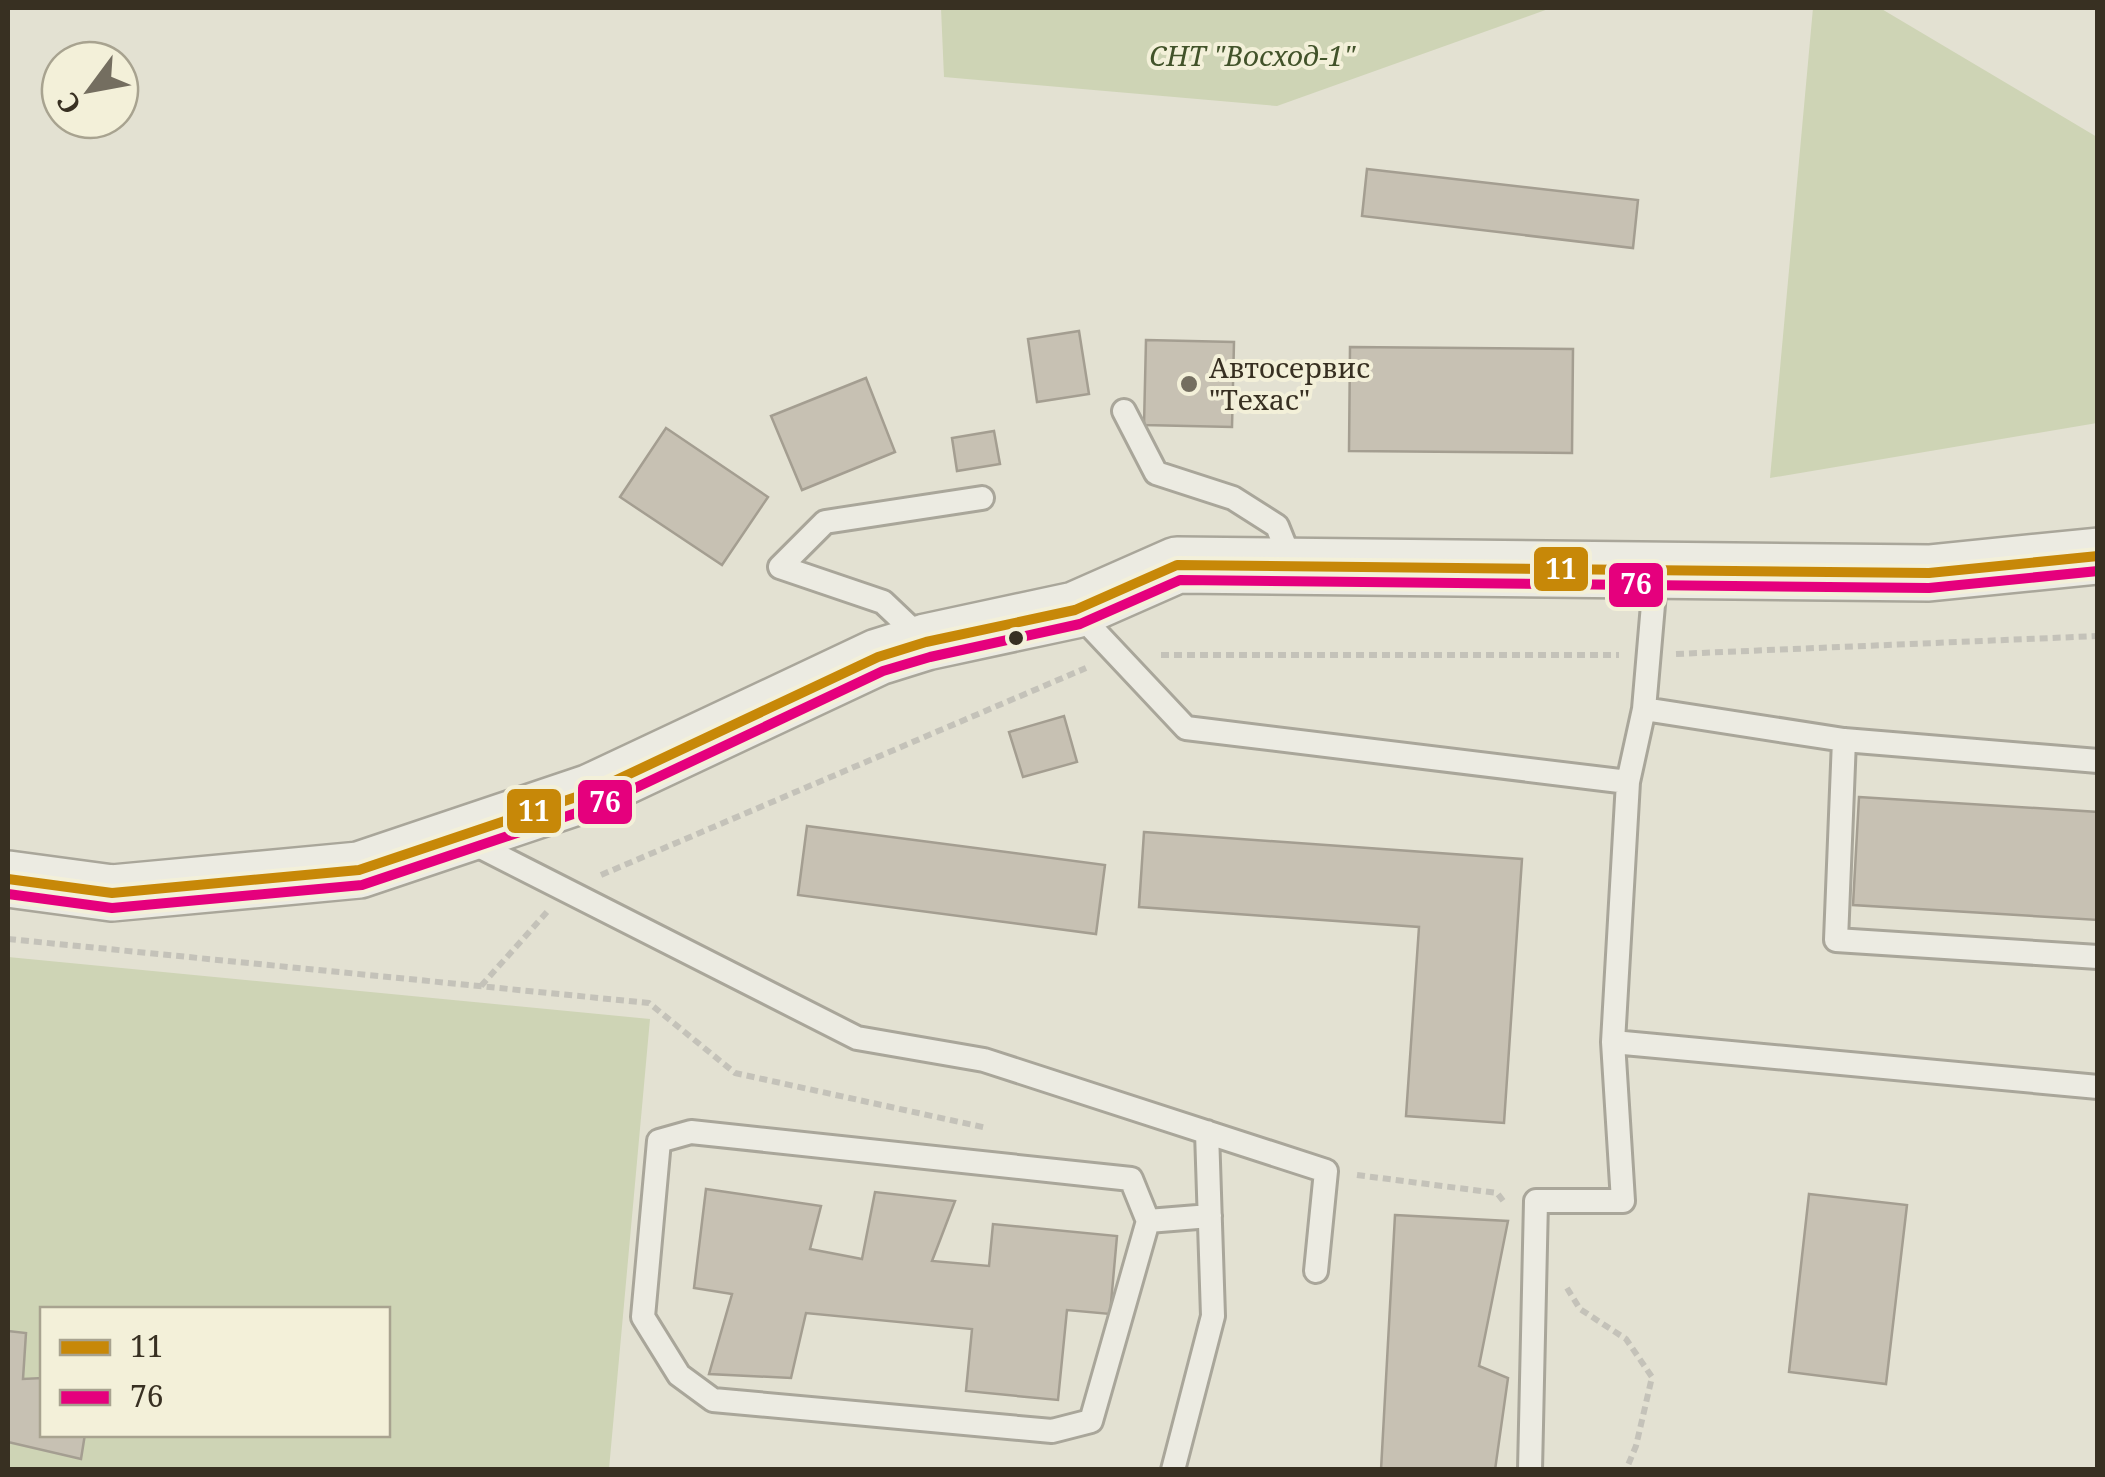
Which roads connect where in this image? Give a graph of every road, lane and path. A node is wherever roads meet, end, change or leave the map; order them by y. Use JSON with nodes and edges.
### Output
{"nodes":[{"id":1,"x":1124,"y":410,"type":"dead end"},
{"id":2,"x":982,"y":498,"type":"dead end"},
{"id":3,"x":2098,"y":556,"type":"edge"},
{"id":4,"x":1293,"y":566,"type":"junction"},
{"id":5,"x":1656,"y":570,"type":"junction"},
{"id":6,"x":1075,"y":610,"type":"junction"},
{"id":7,"x":926,"y":642,"type":"junction"},
{"id":8,"x":1644,"y":709,"type":"junction"},
{"id":9,"x":1844,"y":740,"type":"junction"},
{"id":10,"x":2098,"y":761,"type":"edge"},
{"id":11,"x":1628,"y":782,"type":"junction"},
{"id":12,"x":459,"y":836,"type":"junction"},
{"id":13,"x":8,"y":879,"type":"edge"},
{"id":14,"x":8,"y":939,"type":"edge"},
{"id":15,"x":2098,"y":957,"type":"edge"},
{"id":16,"x":1613,"y":1042,"type":"junction"},
{"id":17,"x":2098,"y":1087,"type":"edge"},
{"id":18,"x":1000,"y":1131,"type":"dead end"},
{"id":19,"x":1207,"y":1132,"type":"junction"},
{"id":20,"x":1210,"y":1216,"type":"junction"},
{"id":21,"x":1148,"y":1221,"type":"junction"},
{"id":22,"x":1316,"y":1271,"type":"dead end"},
{"id":23,"x":1174,"y":1470,"type":"edge"},
{"id":24,"x":1530,"y":1470,"type":"edge"}],
"edges":[{"from":1,"to":4,"type":"lane"},
{"from":2,"to":7,"type":"lane"},
{"from":3,"to":5,"type":"street"},
{"from":4,"to":5,"type":"street"},
{"from":4,"to":6,"type":"street"},
{"from":5,"to":8,"type":"lane"},
{"from":6,"to":7,"type":"street"},
{"from":6,"to":11,"type":"lane"},
{"from":7,"to":12,"type":"street"},
{"from":8,"to":9,"type":"lane"},
{"from":8,"to":11,"type":"lane"},
{"from":9,"to":10,"type":"lane"},
{"from":9,"to":15,"type":"lane"},
{"from":11,"to":16,"type":"lane"},
{"from":12,"to":13,"type":"street"},
{"from":12,"to":19,"type":"lane"},
{"from":14,"to":18,"type":"path"},
{"from":16,"to":17,"type":"lane"},
{"from":16,"to":24,"type":"lane"},
{"from":19,"to":20,"type":"lane"},
{"from":19,"to":22,"type":"lane"},
{"from":20,"to":21,"type":"lane"},
{"from":20,"to":23,"type":"lane"},
{"from":21,"to":21,"type":"lane"}]}
